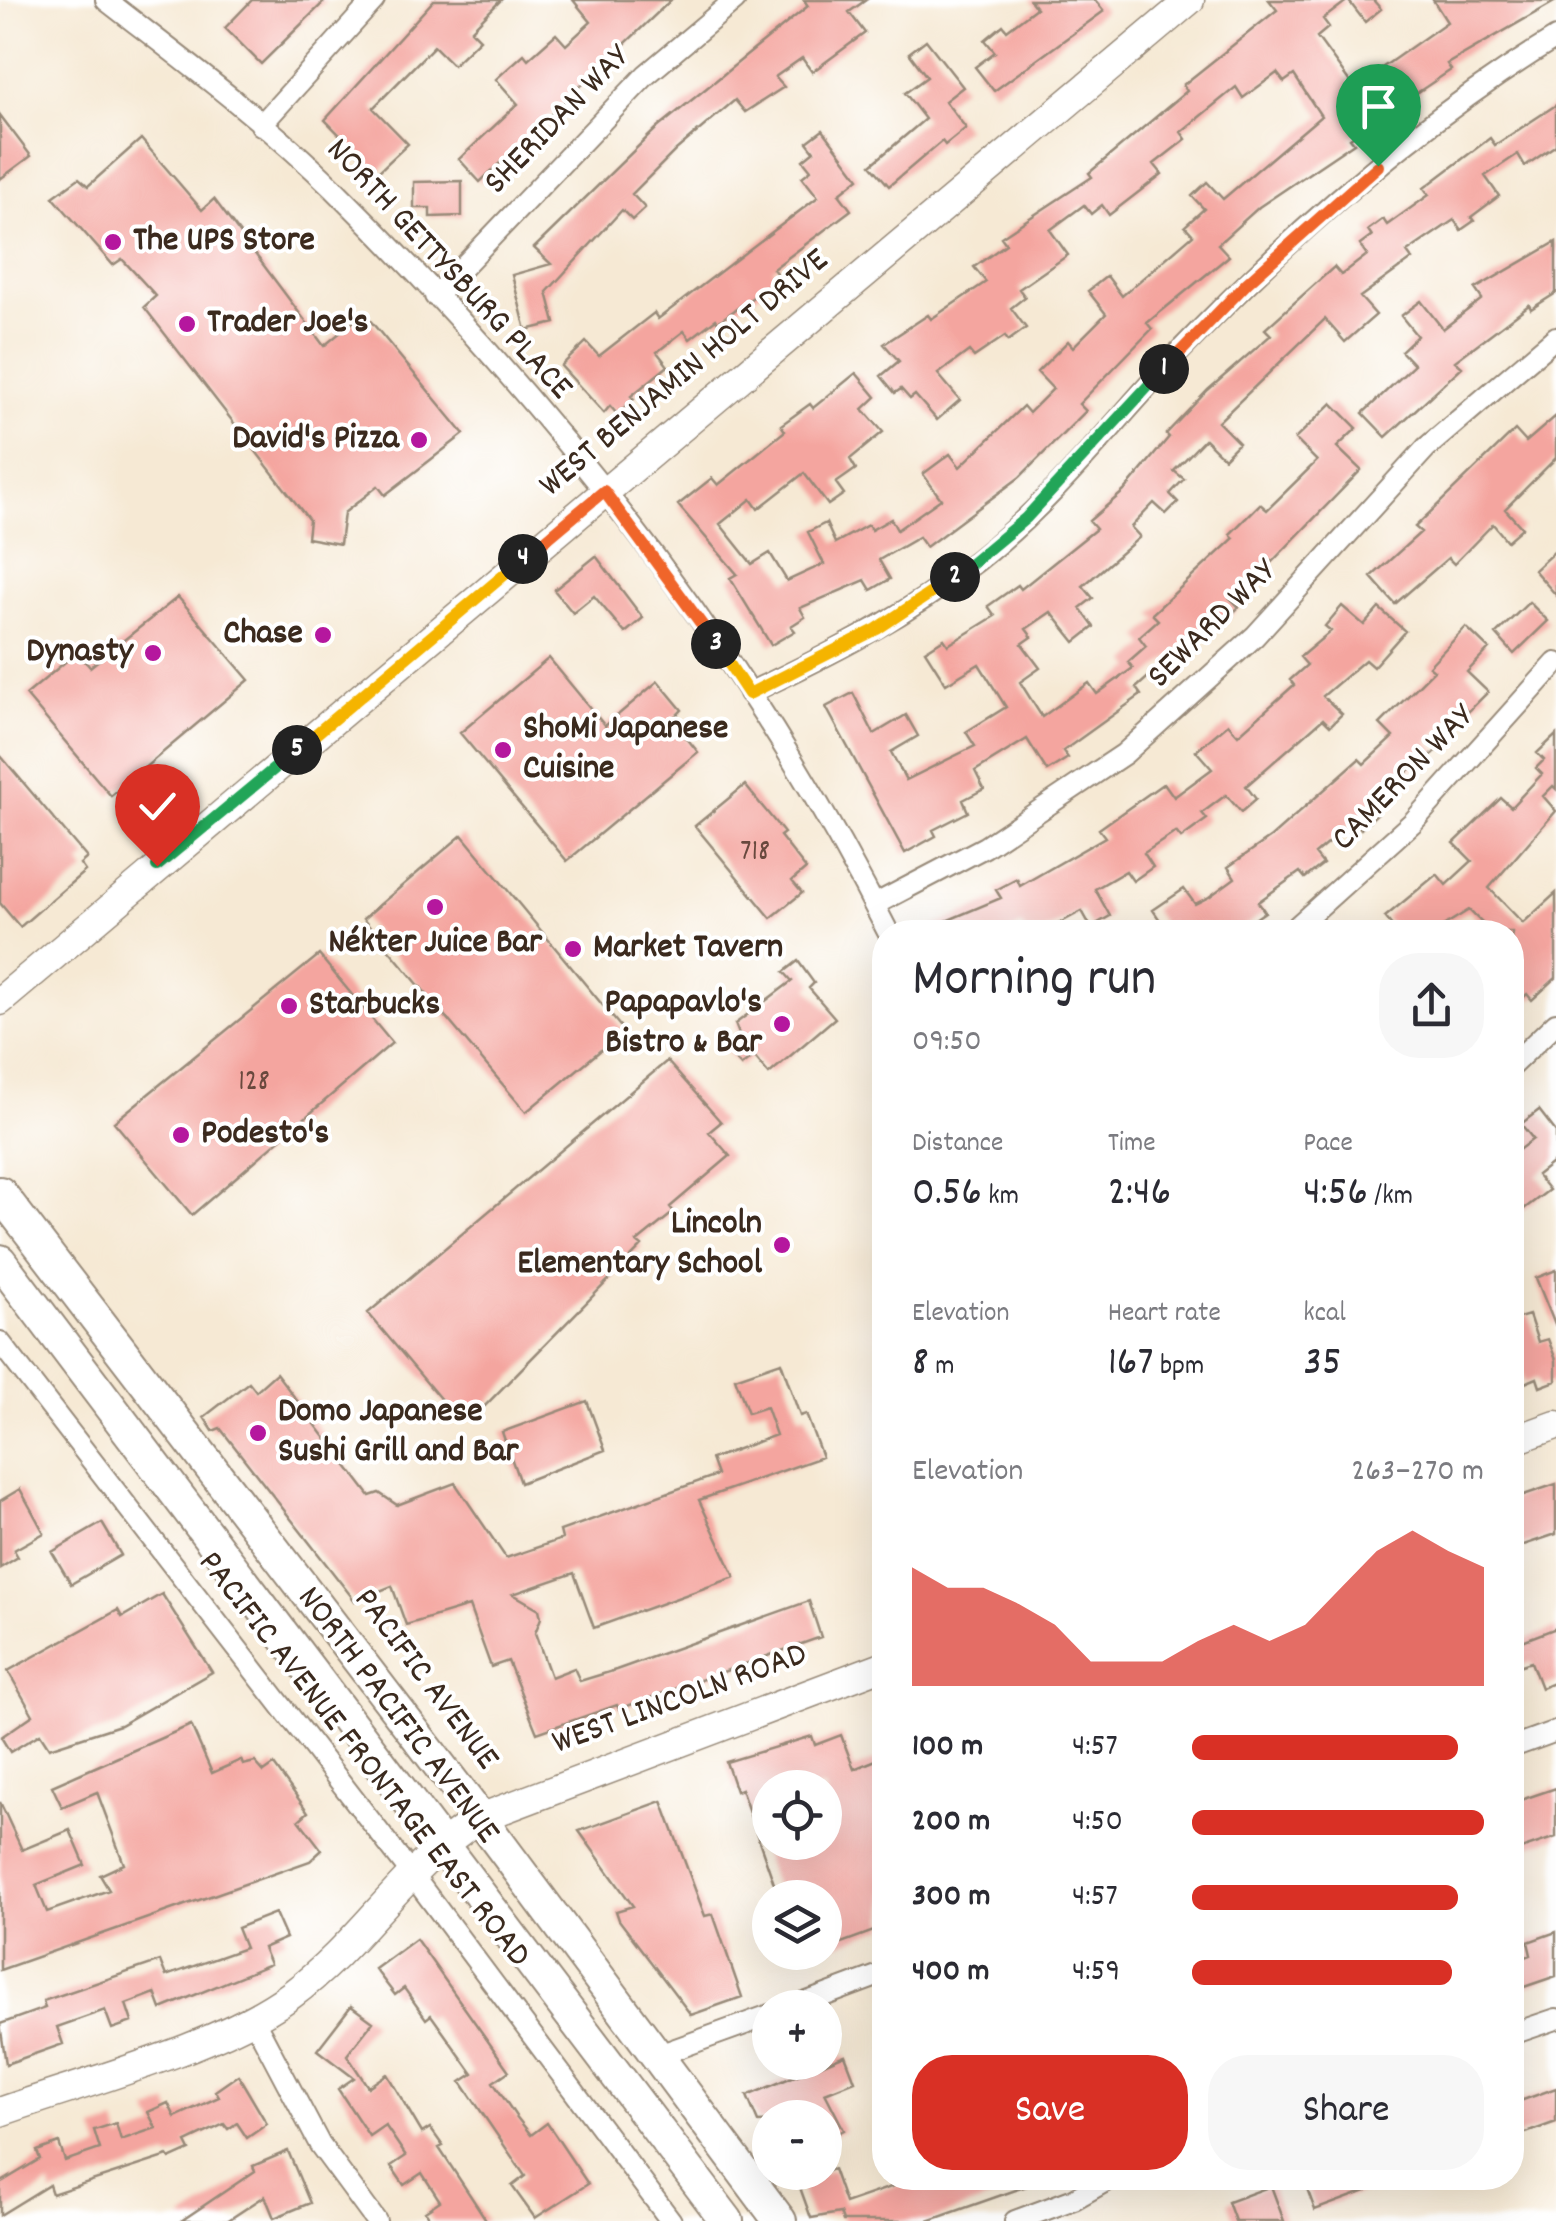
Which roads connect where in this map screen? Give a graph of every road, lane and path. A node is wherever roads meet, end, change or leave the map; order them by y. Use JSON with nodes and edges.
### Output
{"nodes":[{"id":1,"x":106,"y":0,"type":"edge"},
{"id":2,"x":374,"y":0,"type":"edge"},
{"id":3,"x":735,"y":0,"type":"edge"},
{"id":4,"x":1190,"y":0,"type":"edge"},
{"id":5,"x":1556,"y":38,"type":"edge"},
{"id":6,"x":262,"y":125,"type":"junction"},
{"id":7,"x":435,"y":296,"type":"junction"},
{"id":8,"x":1556,"y":337,"type":"edge"},
{"id":9,"x":604,"y":491,"type":"junction"},
{"id":10,"x":1556,"y":663,"type":"edge"},
{"id":11,"x":749,"y":694,"type":"junction"},
{"id":12,"x":874,"y":905,"type":"junction"},
{"id":13,"x":882,"y":920,"type":"edge"},
{"id":14,"x":1303,"y":920,"type":"edge"},
{"id":15,"x":0,"y":1001,"type":"edge"},
{"id":16,"x":1556,"y":1023,"type":"edge"},
{"id":17,"x":1524,"y":1054,"type":"edge"},
{"id":18,"x":0,"y":1193,"type":"edge"},
{"id":19,"x":0,"y":1261,"type":"edge"},
{"id":20,"x":0,"y":1342,"type":"edge"},
{"id":21,"x":1556,"y":1425,"type":"edge"},
{"id":22,"x":1524,"y":1437,"type":"edge"},
{"id":23,"x":872,"y":1669,"type":"edge"},
{"id":24,"x":1556,"y":1731,"type":"edge"},
{"id":25,"x":1524,"y":1743,"type":"edge"},
{"id":26,"x":480,"y":1818,"type":"junction"},
{"id":27,"x":442,"y":1842,"type":"junction"},
{"id":28,"x":410,"y":1872,"type":"junction"},
{"id":29,"x":872,"y":1978,"type":"edge"},
{"id":30,"x":839,"y":1990,"type":"edge"},
{"id":31,"x":1556,"y":2019,"type":"edge"},
{"id":32,"x":254,"y":2020,"type":"junction"},
{"id":33,"x":752,"y":2021,"type":"edge"},
{"id":34,"x":1524,"y":2030,"type":"edge"},
{"id":35,"x":659,"y":2055,"type":"junction"},
{"id":36,"x":0,"y":2112,"type":"edge"},
{"id":37,"x":1090,"y":2190,"type":"edge"},
{"id":38,"x":371,"y":2215,"type":"edge"},
{"id":39,"x":348,"y":2221,"type":"edge"},
{"id":40,"x":671,"y":2221,"type":"edge"},
{"id":41,"x":727,"y":2221,"type":"edge"},
{"id":42,"x":780,"y":2221,"type":"edge"},
{"id":43,"x":1015,"y":2221,"type":"edge"}],
"edges":[{"from":1,"to":6,"type":"street","name":"NORTH GETTYSBURG PLACE"},
{"from":2,"to":6,"type":"street"},
{"from":3,"to":7,"type":"street","name":"SHERIDAN WAY"},
{"from":4,"to":9,"type":"main road","name":"WEST BENJAMIN HOLT DRIVE"},
{"from":5,"to":11,"type":"street"},
{"from":6,"to":7,"type":"street","name":"NORTH GETTYSBURG PLACE"},
{"from":7,"to":9,"type":"street","name":"NORTH GETTYSBURG PLACE"},
{"from":8,"to":12,"type":"street","name":"SEWARD WAY"},
{"from":9,"to":11,"type":"street","name":"NORTH GETTYSBURG PLACE"},
{"from":9,"to":15,"type":"main road","name":"WEST BENJAMIN HOLT DRIVE"},
{"from":10,"to":14,"type":"street","name":"CAMERON WAY"},
{"from":11,"to":12,"type":"street","name":"NORTH GETTYSBURG PLACE"},
{"from":12,"to":13,"type":"street","name":"NORTH GETTYSBURG PLACE"},
{"from":16,"to":17,"type":"street"},
{"from":18,"to":26,"type":"main road","name":"PACIFIC AVENUE"},
{"from":19,"to":27,"type":"main road","name":"NORTH PACIFIC AVENUE"},
{"from":20,"to":28,"type":"street","name":"PACIFIC AVENUE FRONTAGE EAST ROAD"},
{"from":21,"to":22,"type":"main road"},
{"from":23,"to":26,"type":"main road","name":"WEST LINCOLN ROAD"},
{"from":24,"to":25,"type":"street"},
{"from":26,"to":27,"type":"main road","name":"WEST LINCOLN ROAD"},
{"from":26,"to":35,"type":"main road","name":"PACIFIC AVENUE"},
{"from":27,"to":28,"type":"main road","name":"WEST LINCOLN ROAD"},
{"from":27,"to":41,"type":"main road","name":"NORTH PACIFIC AVENUE"},
{"from":28,"to":32,"type":"main road","name":"WEST LINCOLN ROAD"},
{"from":28,"to":40,"type":"street","name":"PACIFIC AVENUE FRONTAGE EAST ROAD"},
{"from":29,"to":30,"type":"street"},
{"from":31,"to":34,"type":"street"},
{"from":32,"to":36,"type":"main road","name":"WEST LINCOLN ROAD"},
{"from":32,"to":38,"type":"street"},
{"from":33,"to":35,"type":"street"},
{"from":35,"to":42,"type":"main road","name":"PACIFIC AVENUE"},
{"from":37,"to":43,"type":"street"},
{"from":38,"to":39,"type":"street"}]}
